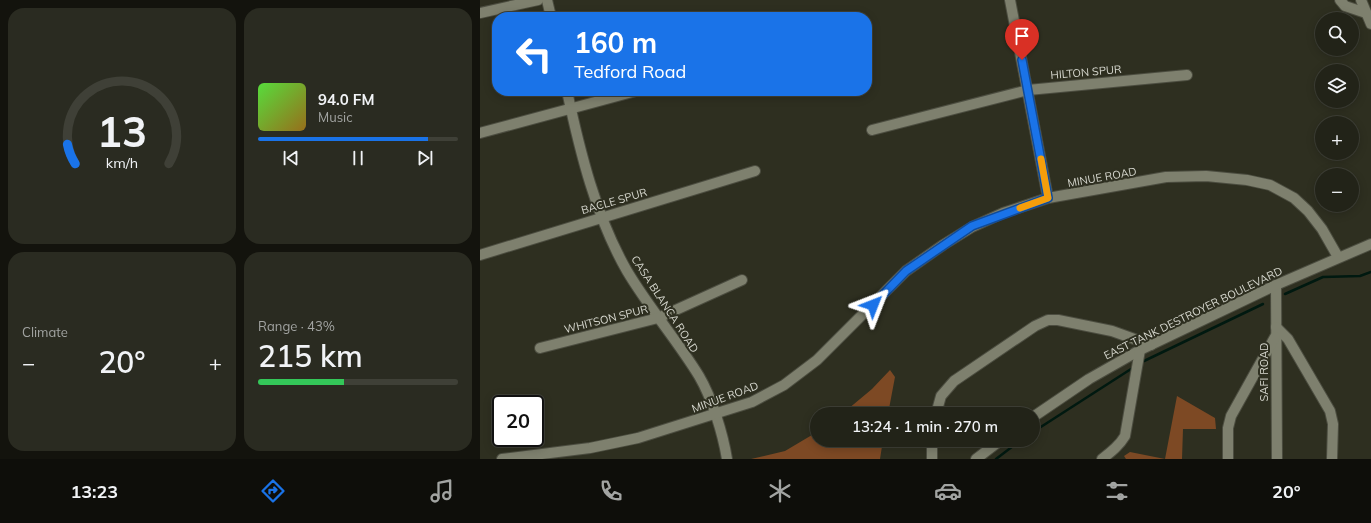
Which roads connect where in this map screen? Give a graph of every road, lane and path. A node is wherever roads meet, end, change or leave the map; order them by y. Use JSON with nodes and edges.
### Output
{"nodes":[{"id":1,"x":538,"y":0,"type":"edge"},
{"id":2,"x":547,"y":0,"type":"edge"},
{"id":3,"x":1010,"y":0,"type":"edge"},
{"id":4,"x":1340,"y":0,"type":"edge"},
{"id":5,"x":1362,"y":0,"type":"edge"},
{"id":6,"x":550,"y":12,"type":"edge"},
{"id":7,"x":480,"y":13,"type":"edge"},
{"id":8,"x":1366,"y":13,"type":"junction"},
{"id":9,"x":1371,"y":24,"type":"edge"},
{"id":10,"x":1187,"y":75,"type":"dead end"},
{"id":11,"x":1028,"y":90,"type":"junction"},
{"id":12,"x":568,"y":96,"type":"edge"},
{"id":13,"x":619,"y":96,"type":"edge"},
{"id":14,"x":571,"y":110,"type":"junction"},
{"id":15,"x":872,"y":130,"type":"dead end"},
{"id":16,"x":480,"y":133,"type":"edge"},
{"id":17,"x":755,"y":171,"type":"dead end"},
{"id":18,"x":1048,"y":198,"type":"junction"},
{"id":19,"x":602,"y":217,"type":"junction"},
{"id":20,"x":1371,"y":244,"type":"edge"},
{"id":21,"x":480,"y":254,"type":"edge"},
{"id":22,"x":1338,"y":257,"type":"junction"},
{"id":23,"x":742,"y":280,"type":"dead end"},
{"id":24,"x":1276,"y":285,"type":"junction"},
{"id":25,"x":658,"y":318,"type":"junction"},
{"id":26,"x":1276,"y":331,"type":"junction"},
{"id":27,"x":1151,"y":345,"type":"junction"},
{"id":28,"x":540,"y":348,"type":"dead end"},
{"id":29,"x":1140,"y":350,"type":"junction"},
{"id":30,"x":938,"y":407,"type":"edge"},
{"id":31,"x":1040,"y":412,"type":"edge"},
{"id":32,"x":714,"y":414,"type":"junction"},
{"id":33,"x":932,"y":447,"type":"edge"},
{"id":34,"x":992,"y":447,"type":"edge"},
{"id":35,"x":502,"y":459,"type":"edge"},
{"id":36,"x":727,"y":459,"type":"edge"},
{"id":37,"x":932,"y":459,"type":"edge"},
{"id":38,"x":976,"y":459,"type":"edge"},
{"id":39,"x":1102,"y":459,"type":"edge"},
{"id":40,"x":1228,"y":459,"type":"edge"},
{"id":41,"x":1277,"y":459,"type":"edge"},
{"id":42,"x":1332,"y":459,"type":"edge"}],
"edges":[{"from":1,"to":7,"type":"street"},
{"from":2,"to":6,"type":"street"},
{"from":3,"to":11,"type":"street"},
{"from":4,"to":8,"type":"street"},
{"from":5,"to":8,"type":"street"},
{"from":8,"to":9,"type":"street"},
{"from":10,"to":11,"type":"street","name":"HILTON SPUR"},
{"from":11,"to":15,"type":"street","name":"HILTON SPUR"},
{"from":11,"to":18,"type":"street"},
{"from":12,"to":14,"type":"street","name":"CASA BLANCA ROAD"},
{"from":13,"to":14,"type":"street"},
{"from":14,"to":16,"type":"street"},
{"from":14,"to":19,"type":"street","name":"CASA BLANCA ROAD"},
{"from":17,"to":19,"type":"street","name":"BACLE SPUR"},
{"from":18,"to":22,"type":"street","name":"MINUE ROAD"},
{"from":18,"to":32,"type":"street","name":"MINUE ROAD"},
{"from":19,"to":21,"type":"street","name":"BACLE SPUR"},
{"from":19,"to":25,"type":"street","name":"CASA BLANCA ROAD"},
{"from":20,"to":22,"type":"street","name":"EAST TANK DESTROYER BOULEVARD"},
{"from":22,"to":24,"type":"street","name":"EAST TANK DESTROYER BOULEVARD"},
{"from":23,"to":25,"type":"street","name":"WHITSON SPUR"},
{"from":24,"to":26,"type":"street","name":"SAFI ROAD"},
{"from":24,"to":27,"type":"street","name":"EAST TANK DESTROYER BOULEVARD"},
{"from":25,"to":28,"type":"street","name":"WHITSON SPUR"},
{"from":25,"to":32,"type":"street","name":"CASA BLANCA ROAD"},
{"from":26,"to":40,"type":"street"},
{"from":26,"to":41,"type":"street","name":"SAFI ROAD"},
{"from":26,"to":42,"type":"street"},
{"from":27,"to":29,"type":"street","name":"EAST TANK DESTROYER BOULEVARD"},
{"from":27,"to":30,"type":"street"},
{"from":29,"to":31,"type":"street","name":"EAST TANK DESTROYER BOULEVARD"},
{"from":29,"to":39,"type":"street"},
{"from":32,"to":35,"type":"street","name":"MINUE ROAD"},
{"from":32,"to":36,"type":"street","name":"CASA BLANCA ROAD"},
{"from":33,"to":37,"type":"street"},
{"from":34,"to":38,"type":"street"}]}
